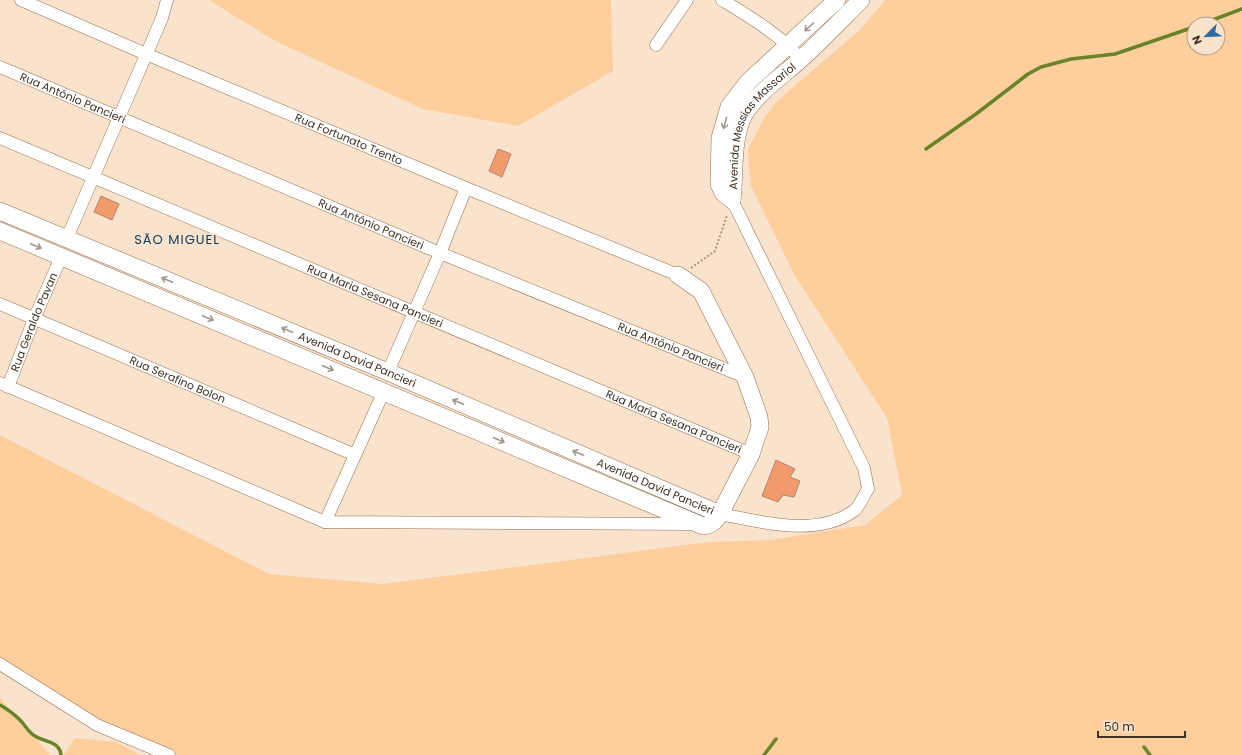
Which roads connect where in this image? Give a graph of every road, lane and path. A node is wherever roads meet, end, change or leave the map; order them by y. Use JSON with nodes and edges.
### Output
{"nodes":[{"id":1,"x":21,"y":0,"type":"edge"},
{"id":2,"x":167,"y":0,"type":"edge"},
{"id":3,"x":687,"y":0,"type":"edge"},
{"id":4,"x":722,"y":0,"type":"edge"},
{"id":5,"x":837,"y":0,"type":"edge"},
{"id":6,"x":861,"y":0,"type":"edge"},
{"id":7,"x":656,"y":45,"type":"dead end"},
{"id":8,"x":789,"y":45,"type":"junction"},
{"id":9,"x":146,"y":54,"type":"junction"},
{"id":10,"x":801,"y":59,"type":"junction"},
{"id":11,"x":0,"y":67,"type":"edge"},
{"id":12,"x":119,"y":118,"type":"junction"},
{"id":13,"x":0,"y":138,"type":"edge"},
{"id":14,"x":93,"y":178,"type":"junction"},
{"id":15,"x":466,"y":188,"type":"junction"},
{"id":16,"x":732,"y":200,"type":"junction"},
{"id":17,"x":0,"y":211,"type":"edge"},
{"id":18,"x":0,"y":231,"type":"edge"},
{"id":19,"x":67,"y":238,"type":"junction"},
{"id":20,"x":440,"y":253,"type":"junction"},
{"id":21,"x":61,"y":257,"type":"junction"},
{"id":22,"x":678,"y":275,"type":"junction"},
{"id":23,"x":0,"y":304,"type":"edge"},
{"id":24,"x":413,"y":312,"type":"junction"},
{"id":25,"x":34,"y":319,"type":"junction"},
{"id":26,"x":388,"y":372,"type":"junction"},
{"id":27,"x":745,"y":376,"type":"junction"},
{"id":28,"x":4,"y":385,"type":"edge"},
{"id":29,"x":384,"y":391,"type":"junction"},
{"id":30,"x":751,"y":454,"type":"junction"},
{"id":31,"x":355,"y":455,"type":"junction"},
{"id":32,"x":720,"y":514,"type":"junction"},
{"id":33,"x":325,"y":522,"type":"junction"},
{"id":34,"x":698,"y":524,"type":"junction"},
{"id":35,"x":0,"y":664,"type":"edge"},
{"id":36,"x":169,"y":755,"type":"edge"}],
"edges":[{"from":1,"to":9,"type":"street","name":"Rua Fortunato Trento"},
{"from":2,"to":9,"type":"street"},
{"from":3,"to":7,"type":"street"},
{"from":4,"to":8,"type":"street"},
{"from":5,"to":8,"type":"street","name":"Avenida Messias Massariol","one_way":true},
{"from":6,"to":10,"type":"street","name":"Avenida Messias Massariol"},
{"from":8,"to":10,"type":"street"},
{"from":8,"to":16,"type":"street","name":"Avenida Messias Massariol","one_way":true},
{"from":9,"to":12,"type":"street"},
{"from":9,"to":15,"type":"street","name":"Rua Fortunato Trento"},
{"from":10,"to":16,"type":"street","name":"Avenida Messias Massariol"},
{"from":11,"to":12,"type":"street","name":"Rua Antônio Pancieri"},
{"from":12,"to":14,"type":"street"},
{"from":12,"to":20,"type":"street","name":"Rua Antônio Pancieri"},
{"from":13,"to":14,"type":"street","name":"Rua Maria Sesana Pancieri"},
{"from":14,"to":19,"type":"street"},
{"from":14,"to":24,"type":"street","name":"Rua Maria Sesana Pancieri"},
{"from":15,"to":20,"type":"street"},
{"from":15,"to":22,"type":"street","name":"Rua Fortunato Trento"},
{"from":16,"to":22,"type":"path"},
{"from":16,"to":32,"type":"street"},
{"from":17,"to":19,"type":"street","name":"Avenida David Pancieri"},
{"from":18,"to":21,"type":"street","name":"Avenida David Pancieri","one_way":true},
{"from":26,"to":19,"type":"street","name":"Avenida David Pancieri","one_way":true},
{"from":20,"to":24,"type":"street"},
{"from":20,"to":27,"type":"street","name":"Rua Antônio Pancieri"},
{"from":21,"to":25,"type":"street","name":"Rua Geraldo Pavan"},
{"from":21,"to":29,"type":"street","name":"Avenida David Pancieri","one_way":true},
{"from":22,"to":27,"type":"street"},
{"from":23,"to":25,"type":"street","name":"Rua Serafino Bolon"},
{"from":24,"to":26,"type":"street"},
{"from":24,"to":30,"type":"street","name":"Rua Maria Sesana Pancieri"},
{"from":25,"to":28,"type":"street","name":"Rua Geraldo Pavan"},
{"from":25,"to":31,"type":"street","name":"Rua Serafino Bolon"},
{"from":32,"to":26,"type":"street","name":"Avenida David Pancieri","one_way":true},
{"from":27,"to":30,"type":"street"},
{"from":28,"to":33,"type":"street"},
{"from":29,"to":31,"type":"street"},
{"from":29,"to":34,"type":"street","name":"Avenida David Pancieri","one_way":true},
{"from":30,"to":32,"type":"street"},
{"from":31,"to":33,"type":"street"},
{"from":32,"to":34,"type":"street","name":"Avenida David Pancieri"},
{"from":33,"to":34,"type":"street"},
{"from":35,"to":36,"type":"street"}]}
